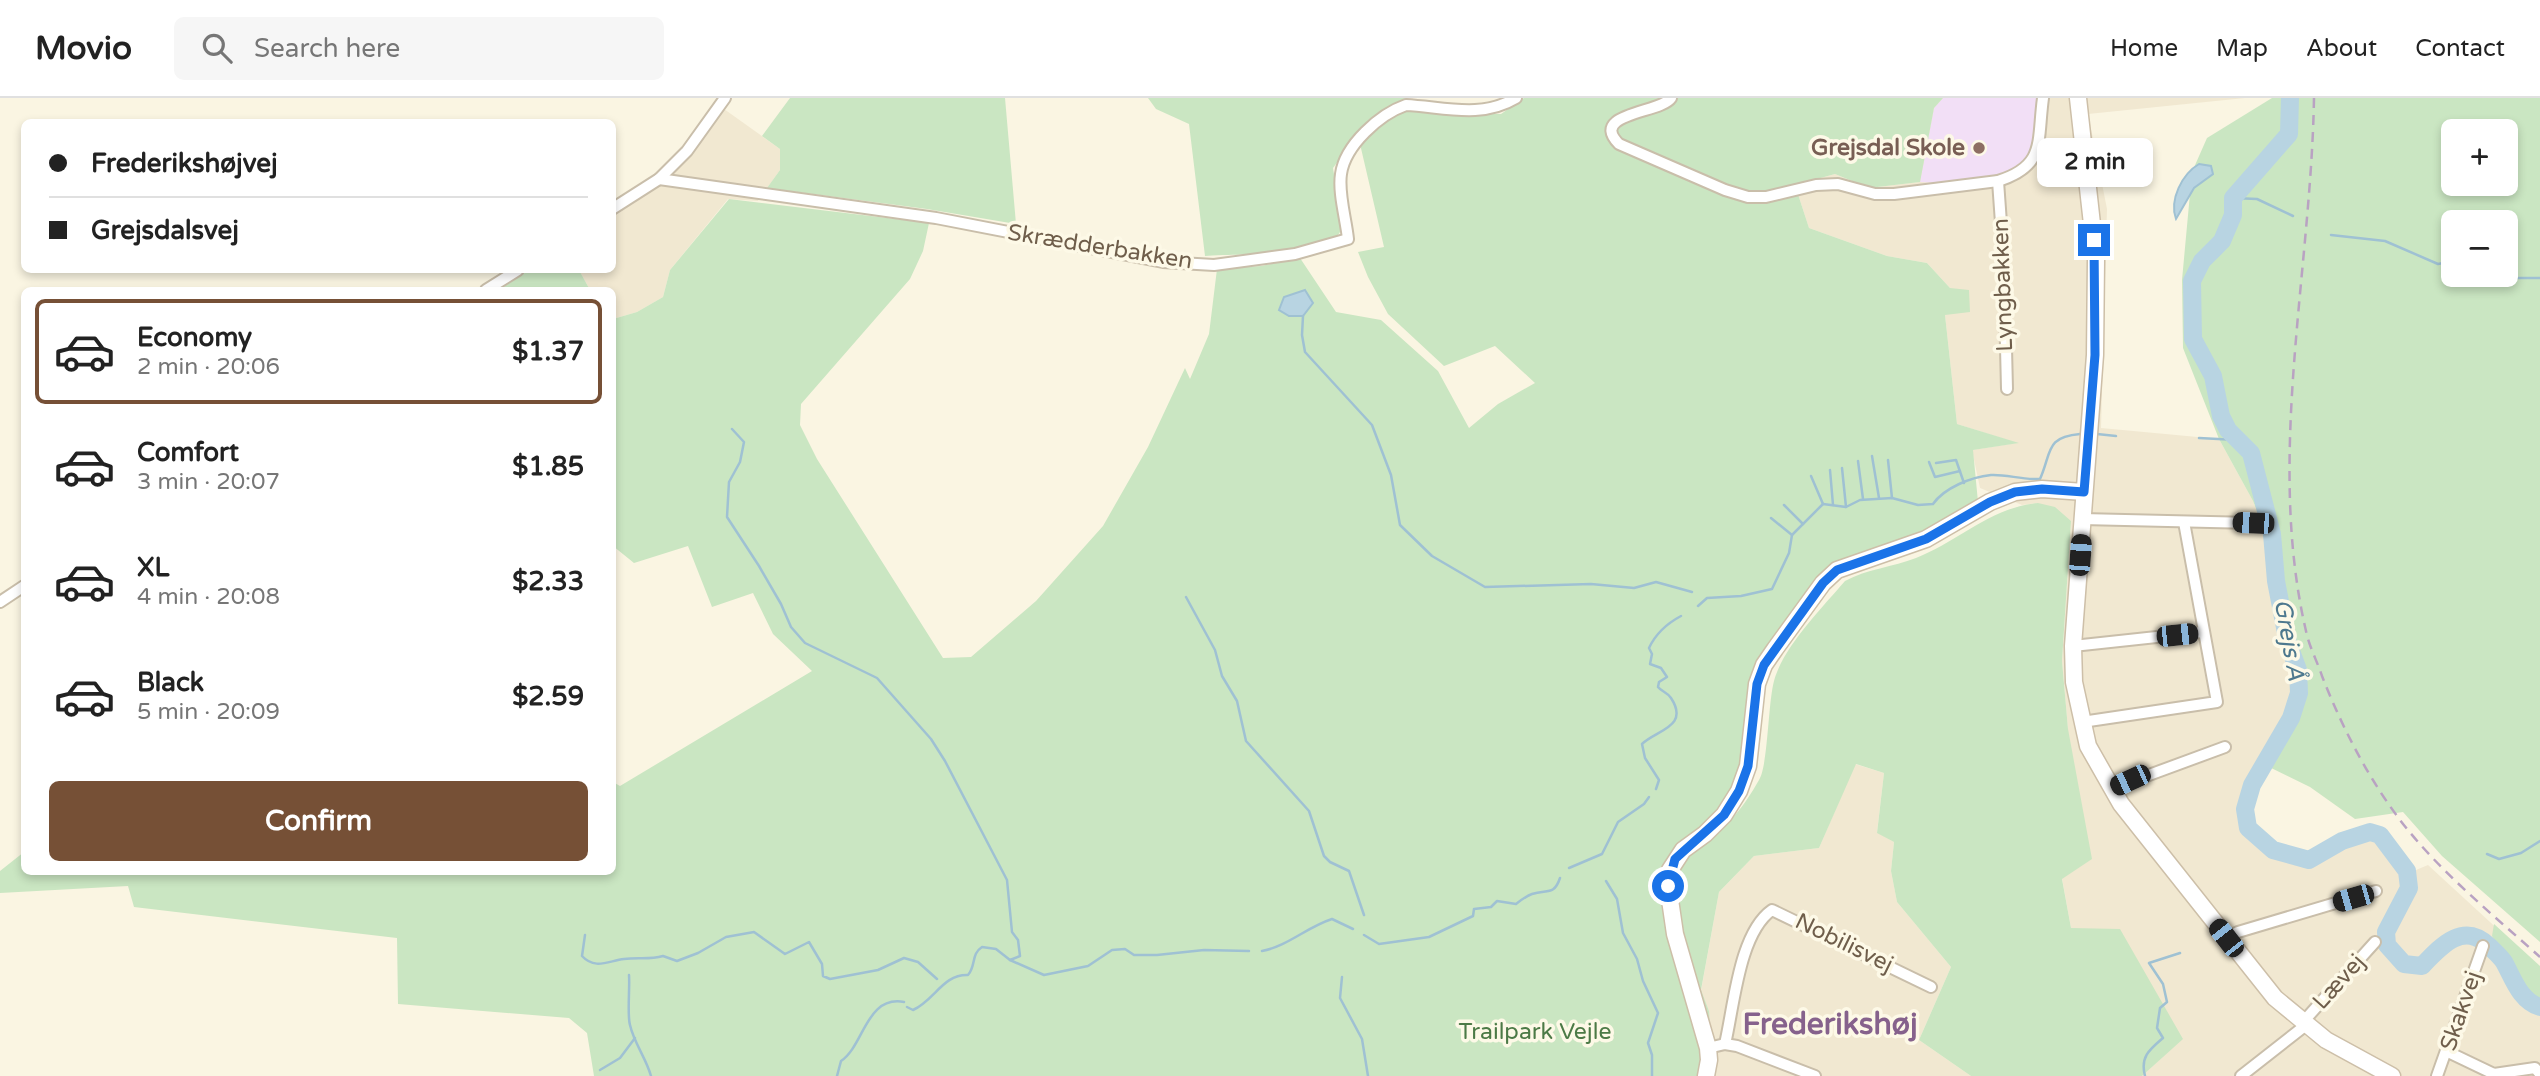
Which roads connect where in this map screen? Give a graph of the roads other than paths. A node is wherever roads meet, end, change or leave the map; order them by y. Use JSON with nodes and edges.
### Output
{"nodes":[{"id":1,"x":725,"y":98,"type":"edge"},
{"id":2,"x":1516,"y":98,"type":"edge"},
{"id":3,"x":1671,"y":98,"type":"edge"},
{"id":4,"x":2043,"y":98,"type":"edge"},
{"id":5,"x":2078,"y":98,"type":"edge"},
{"id":6,"x":659,"y":179,"type":"junction"},
{"id":7,"x":1998,"y":181,"type":"junction"},
{"id":8,"x":616,"y":206,"type":"edge"},
{"id":9,"x":513,"y":273,"type":"edge"},
{"id":10,"x":491,"y":287,"type":"edge"},
{"id":11,"x":2007,"y":390,"type":"dead end"},
{"id":12,"x":2084,"y":492,"type":"junction"},
{"id":13,"x":2082,"y":519,"type":"junction"},
{"id":14,"x":2184,"y":522,"type":"junction"},
{"id":15,"x":2253,"y":523,"type":"dead end"},
{"id":16,"x":21,"y":588,"type":"edge"},
{"id":17,"x":0,"y":602,"type":"edge"},
{"id":18,"x":2203,"y":632,"type":"junction"},
{"id":19,"x":2073,"y":646,"type":"junction"},
{"id":20,"x":2082,"y":722,"type":"junction"},
{"id":21,"x":2225,"y":747,"type":"dead end"},
{"id":22,"x":2111,"y":789,"type":"junction"},
{"id":23,"x":2376,"y":891,"type":"dead end"},
{"id":24,"x":2226,"y":938,"type":"junction"},
{"id":25,"x":2375,"y":942,"type":"dead end"},
{"id":26,"x":2483,"y":946,"type":"dead end"},
{"id":27,"x":1931,"y":987,"type":"dead end"},
{"id":28,"x":2305,"y":1024,"type":"junction"},
{"id":29,"x":1725,"y":1044,"type":"junction"},
{"id":30,"x":1708,"y":1048,"type":"junction"},
{"id":31,"x":2448,"y":1052,"type":"junction"},
{"id":32,"x":2540,"y":1074,"type":"edge"},
{"id":33,"x":1706,"y":1076,"type":"edge"},
{"id":34,"x":1815,"y":1076,"type":"edge"},
{"id":35,"x":2241,"y":1076,"type":"edge"},
{"id":36,"x":2392,"y":1076,"type":"edge"},
{"id":37,"x":2438,"y":1076,"type":"edge"}],
"edges":[{"from":1,"to":6,"type":"street"},
{"from":2,"to":6,"type":"street","name":"Skrædderbakken"},
{"from":3,"to":7,"type":"street"},
{"from":4,"to":7,"type":"street"},
{"from":5,"to":12,"type":"street"},
{"from":6,"to":8,"type":"street"},
{"from":7,"to":11,"type":"street","name":"Lyngbakken"},
{"from":9,"to":10,"type":"street"},
{"from":12,"to":13,"type":"street"},
{"from":12,"to":30,"type":"street"},
{"from":13,"to":14,"type":"street"},
{"from":13,"to":19,"type":"street"},
{"from":14,"to":15,"type":"street"},
{"from":14,"to":18,"type":"street"},
{"from":16,"to":17,"type":"street"},
{"from":18,"to":19,"type":"street"},
{"from":18,"to":20,"type":"street"},
{"from":19,"to":20,"type":"street"},
{"from":20,"to":22,"type":"street"},
{"from":21,"to":22,"type":"street"},
{"from":22,"to":24,"type":"street"},
{"from":23,"to":24,"type":"street"},
{"from":24,"to":28,"type":"street"},
{"from":25,"to":28,"type":"street","name":"Lævej"},
{"from":26,"to":31,"type":"street","name":"Skakvej"},
{"from":27,"to":29,"type":"street","name":"Nobilisvej"},
{"from":28,"to":35,"type":"street","name":"Lævej"},
{"from":28,"to":36,"type":"street"},
{"from":29,"to":30,"type":"street"},
{"from":29,"to":34,"type":"street"},
{"from":30,"to":33,"type":"street"},
{"from":31,"to":32,"type":"street"},
{"from":31,"to":37,"type":"street","name":"Skakvej"}]}
